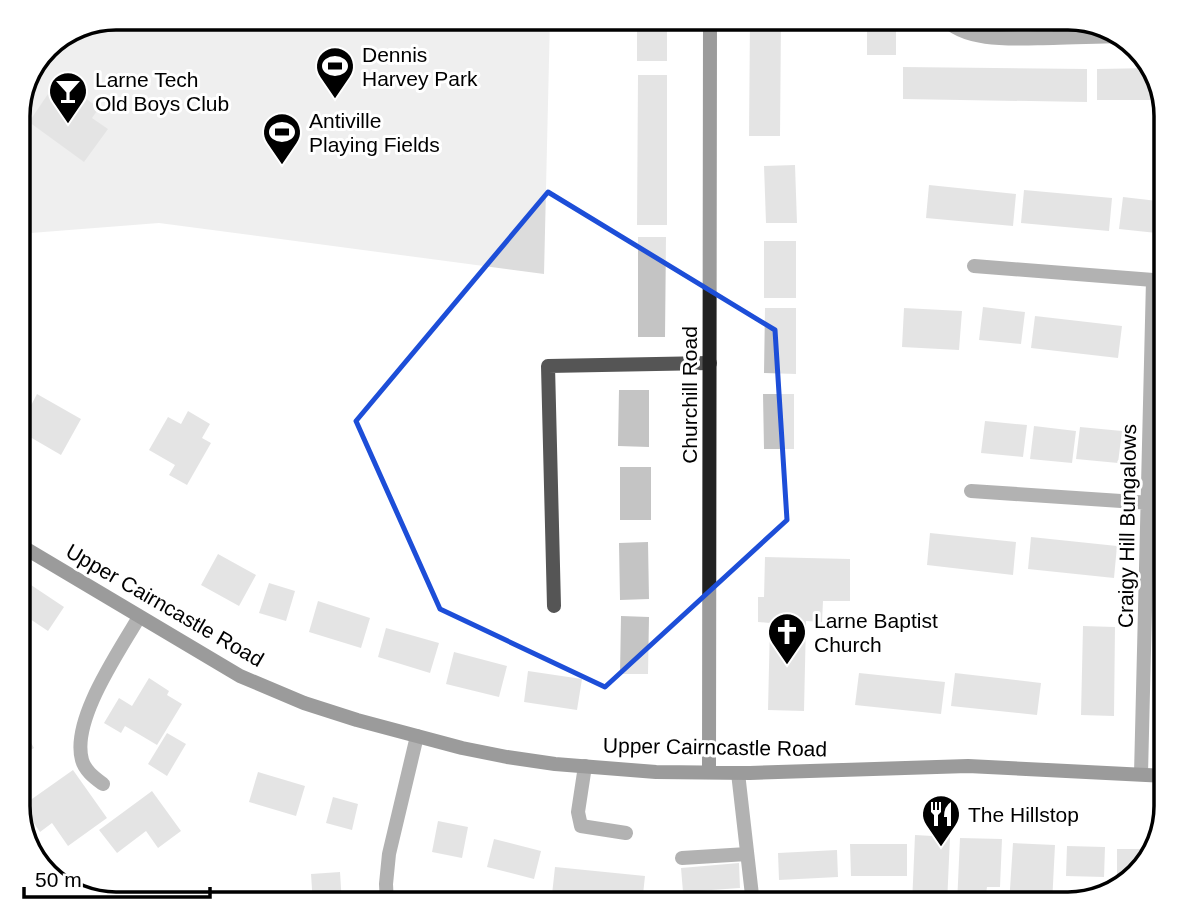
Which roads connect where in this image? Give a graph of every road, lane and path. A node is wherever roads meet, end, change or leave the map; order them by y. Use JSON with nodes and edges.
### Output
{"nodes":[{"id":1,"x":710,"y":30,"type":"edge"},
{"id":2,"x":961,"y":30,"type":"edge"},
{"id":3,"x":1101,"y":36,"type":"edge"},
{"id":4,"x":975,"y":266,"type":"dead end"},
{"id":5,"x":1154,"y":281,"type":"edge"},
{"id":6,"x":710,"y":363,"type":"junction"},
{"id":7,"x":1154,"y":402,"type":"edge"},
{"id":8,"x":971,"y":491,"type":"dead end"},
{"id":9,"x":1149,"y":502,"type":"junction"},
{"id":10,"x":1154,"y":502,"type":"edge"},
{"id":11,"x":30,"y":551,"type":"edge"},
{"id":12,"x":554,"y":606,"type":"dead end"},
{"id":13,"x":139,"y":617,"type":"junction"},
{"id":14,"x":417,"y":736,"type":"junction"},
{"id":15,"x":585,"y":766,"type":"junction"},
{"id":16,"x":709,"y":772,"type":"junction"},
{"id":17,"x":738,"y":773,"type":"junction"},
{"id":18,"x":1141,"y":774,"type":"junction"},
{"id":19,"x":1154,"y":775,"type":"edge"},
{"id":20,"x":103,"y":784,"type":"dead end"},
{"id":21,"x":626,"y":833,"type":"dead end"},
{"id":22,"x":747,"y":854,"type":"junction"},
{"id":23,"x":682,"y":858,"type":"dead end"},
{"id":24,"x":386,"y":892,"type":"edge"},
{"id":25,"x":751,"y":892,"type":"edge"}],
"edges":[{"from":1,"to":6,"type":"street","name":"Churchill Road"},
{"from":2,"to":3,"type":"street"},
{"from":4,"to":5,"type":"street"},
{"from":6,"to":12,"type":"street"},
{"from":6,"to":16,"type":"street","name":"Churchill Road"},
{"from":7,"to":9,"type":"street","name":"Craigy Hill Bungalows"},
{"from":8,"to":9,"type":"street"},
{"from":9,"to":10,"type":"street"},
{"from":9,"to":18,"type":"street","name":"Craigy Hill Bungalows"},
{"from":11,"to":13,"type":"street","name":"Upper Cairncastle Road"},
{"from":13,"to":14,"type":"street","name":"Upper Cairncastle Road"},
{"from":13,"to":20,"type":"street"},
{"from":14,"to":15,"type":"street","name":"Upper Cairncastle Road"},
{"from":14,"to":24,"type":"street"},
{"from":15,"to":16,"type":"street","name":"Upper Cairncastle Road"},
{"from":15,"to":21,"type":"street"},
{"from":16,"to":17,"type":"street","name":"Upper Cairncastle Road"},
{"from":17,"to":18,"type":"street","name":"Upper Cairncastle Road"},
{"from":17,"to":22,"type":"street"},
{"from":18,"to":19,"type":"street","name":"Upper Cairncastle Road"},
{"from":22,"to":23,"type":"street"},
{"from":22,"to":25,"type":"street"}]}
